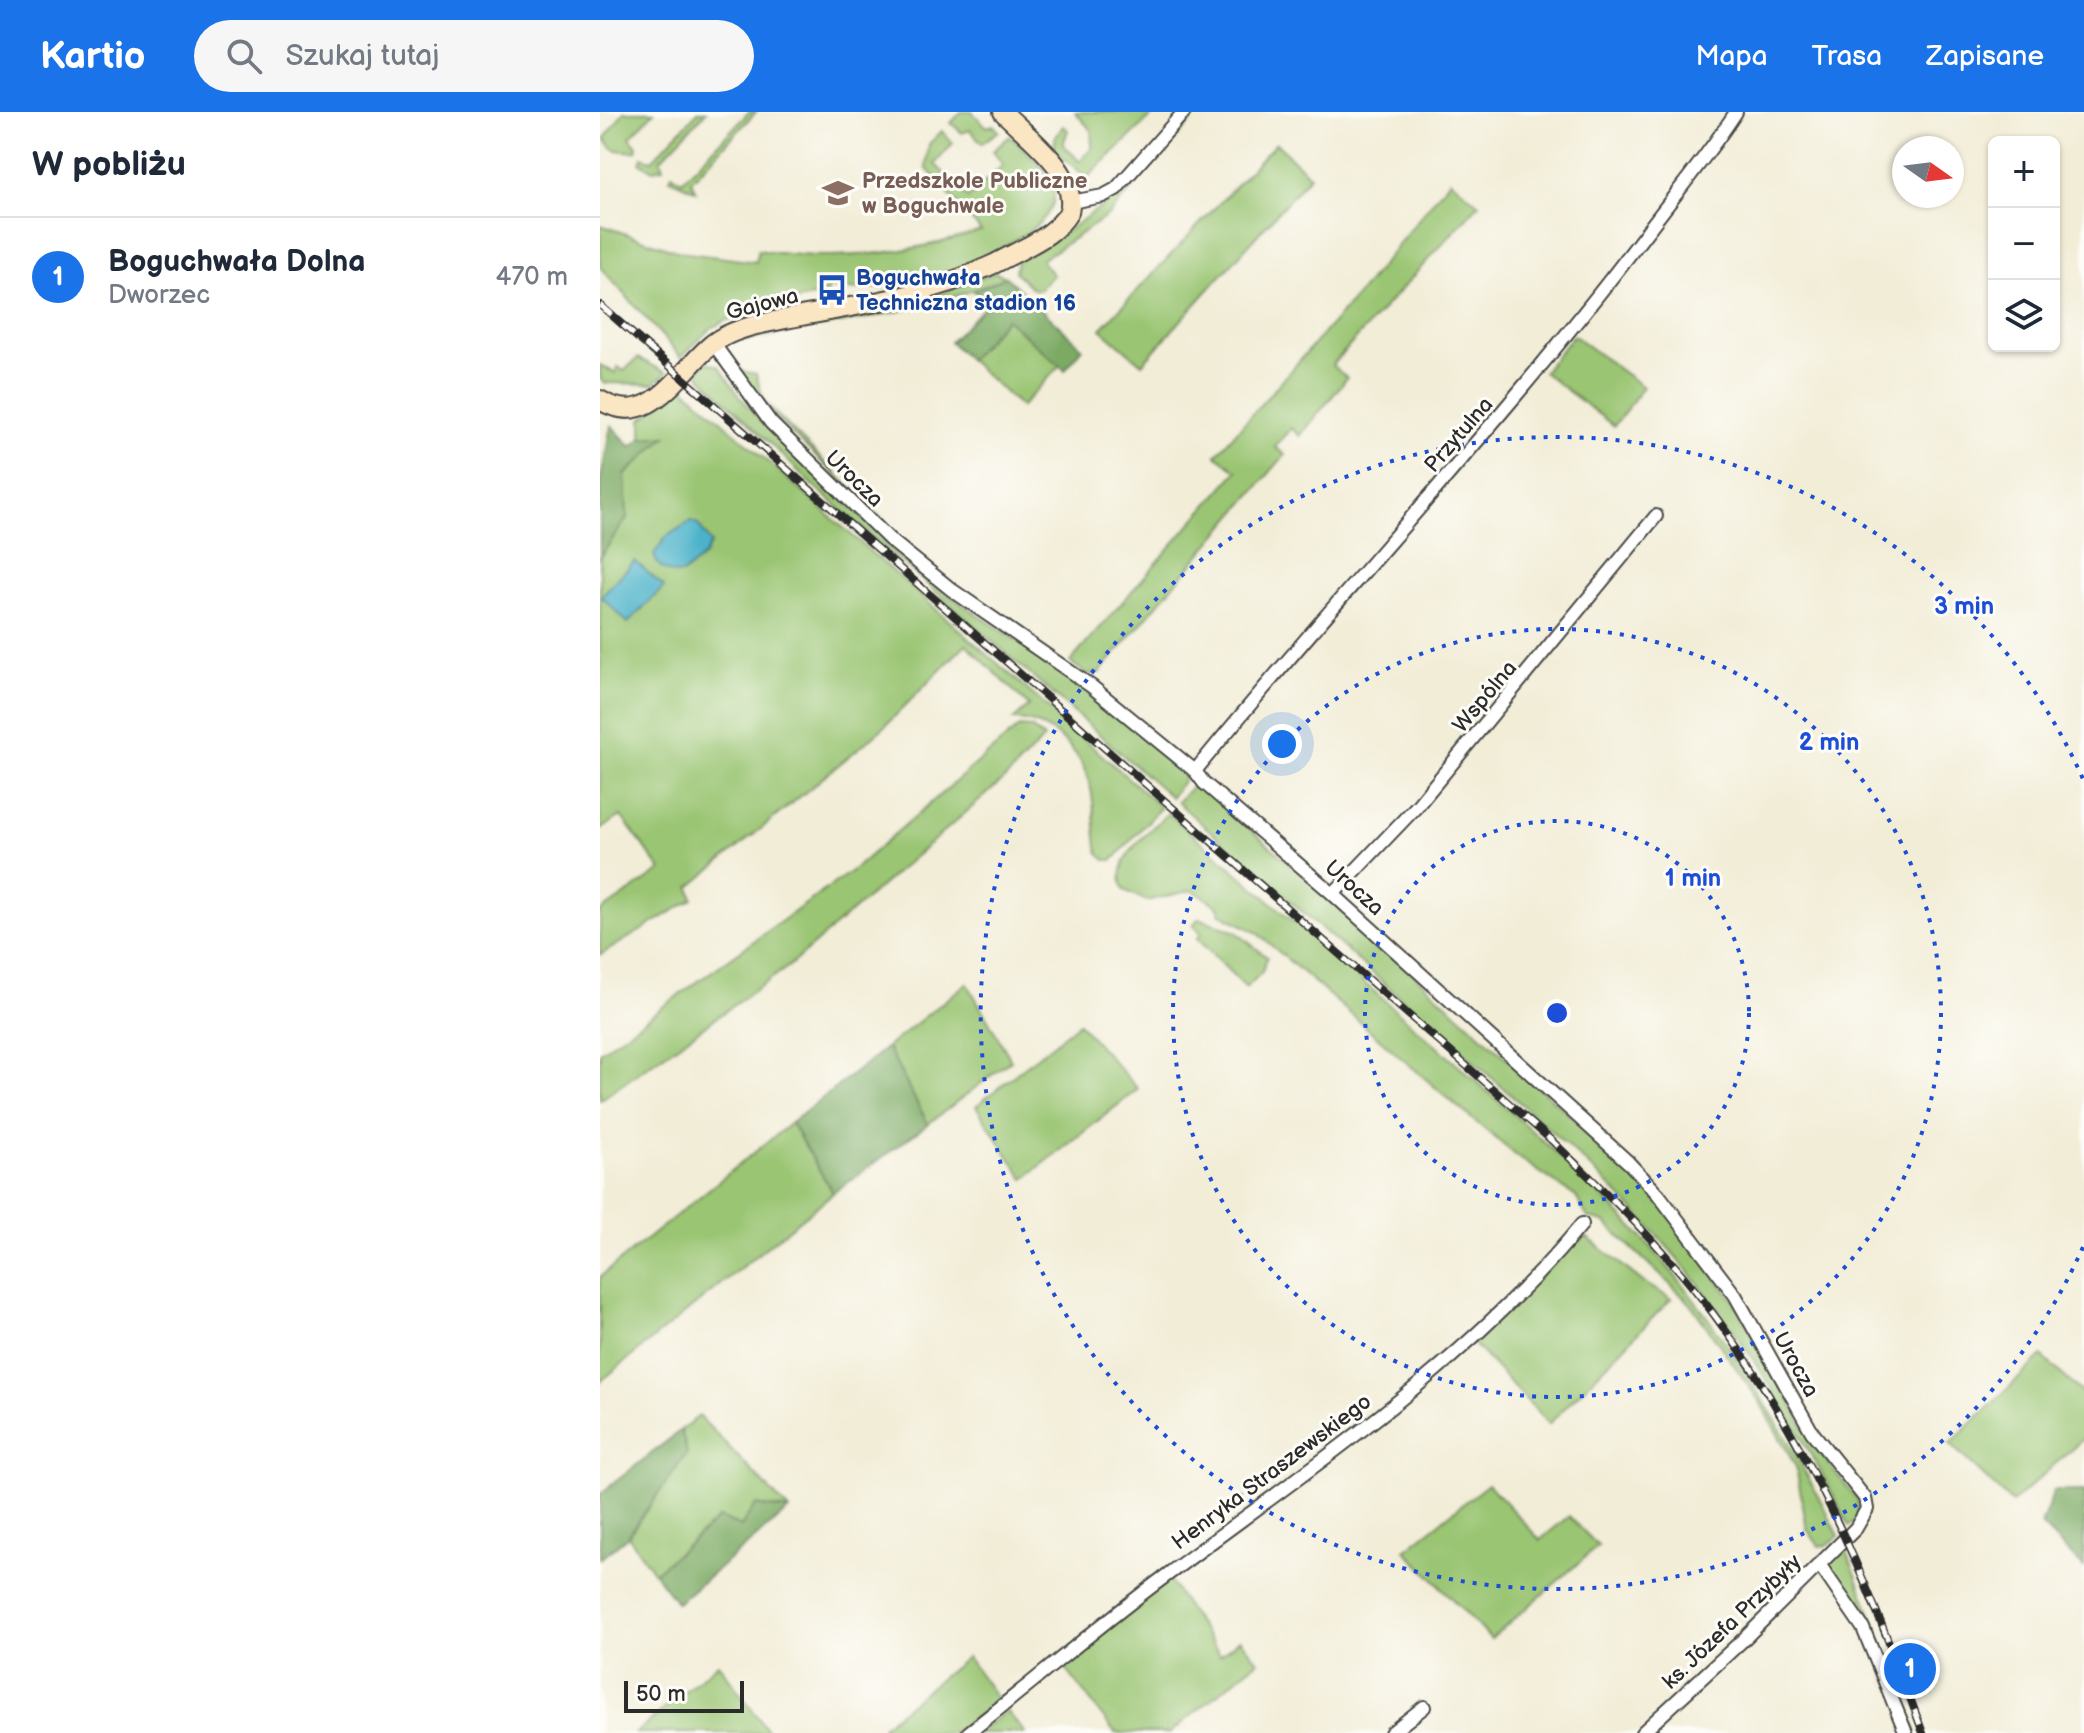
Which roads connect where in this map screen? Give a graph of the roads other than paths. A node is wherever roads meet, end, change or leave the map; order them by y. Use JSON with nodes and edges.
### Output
{"nodes":[{"id":1,"x":1003,"y":112,"type":"edge"},
{"id":2,"x":1184,"y":112,"type":"edge"},
{"id":3,"x":1736,"y":112,"type":"edge"},
{"id":4,"x":1071,"y":202,"type":"junction"},
{"id":5,"x":713,"y":343,"type":"junction"},
{"id":6,"x":600,"y":400,"type":"edge"},
{"id":7,"x":1656,"y":516,"type":"dead end"},
{"id":8,"x":1195,"y":771,"type":"junction"},
{"id":9,"x":1333,"y":894,"type":"junction"},
{"id":10,"x":1582,"y":1224,"type":"dead end"},
{"id":11,"x":1847,"y":1537,"type":"joint"},
{"id":12,"x":1819,"y":1564,"type":"junction"},
{"id":13,"x":1424,"y":1707,"type":"dead end"},
{"id":14,"x":968,"y":1733,"type":"edge"},
{"id":15,"x":1391,"y":1733,"type":"edge"},
{"id":16,"x":1642,"y":1733,"type":"edge"},
{"id":17,"x":1906,"y":1733,"type":"edge"}],
"edges":[{"from":1,"to":4,"type":"street"},
{"from":2,"to":4,"type":"street"},
{"from":3,"to":8,"type":"street","name":"Przytulna"},
{"from":4,"to":5,"type":"street","name":"Gajowa"},
{"from":5,"to":6,"type":"street"},
{"from":5,"to":8,"type":"street","name":"Urocza"},
{"from":7,"to":9,"type":"street","name":"Wspólna"},
{"from":8,"to":9,"type":"street","name":"Urocza"},
{"from":9,"to":11,"type":"street","name":"Urocza"},
{"from":10,"to":14,"type":"street","name":"Henryka Straszewskiego"},
{"from":11,"to":12,"type":"street","name":"ks. Józefa Przybyły"},
{"from":12,"to":16,"type":"street","name":"ks. Józefa Przybyły"},
{"from":12,"to":17,"type":"street"},
{"from":13,"to":15,"type":"street"}]}
